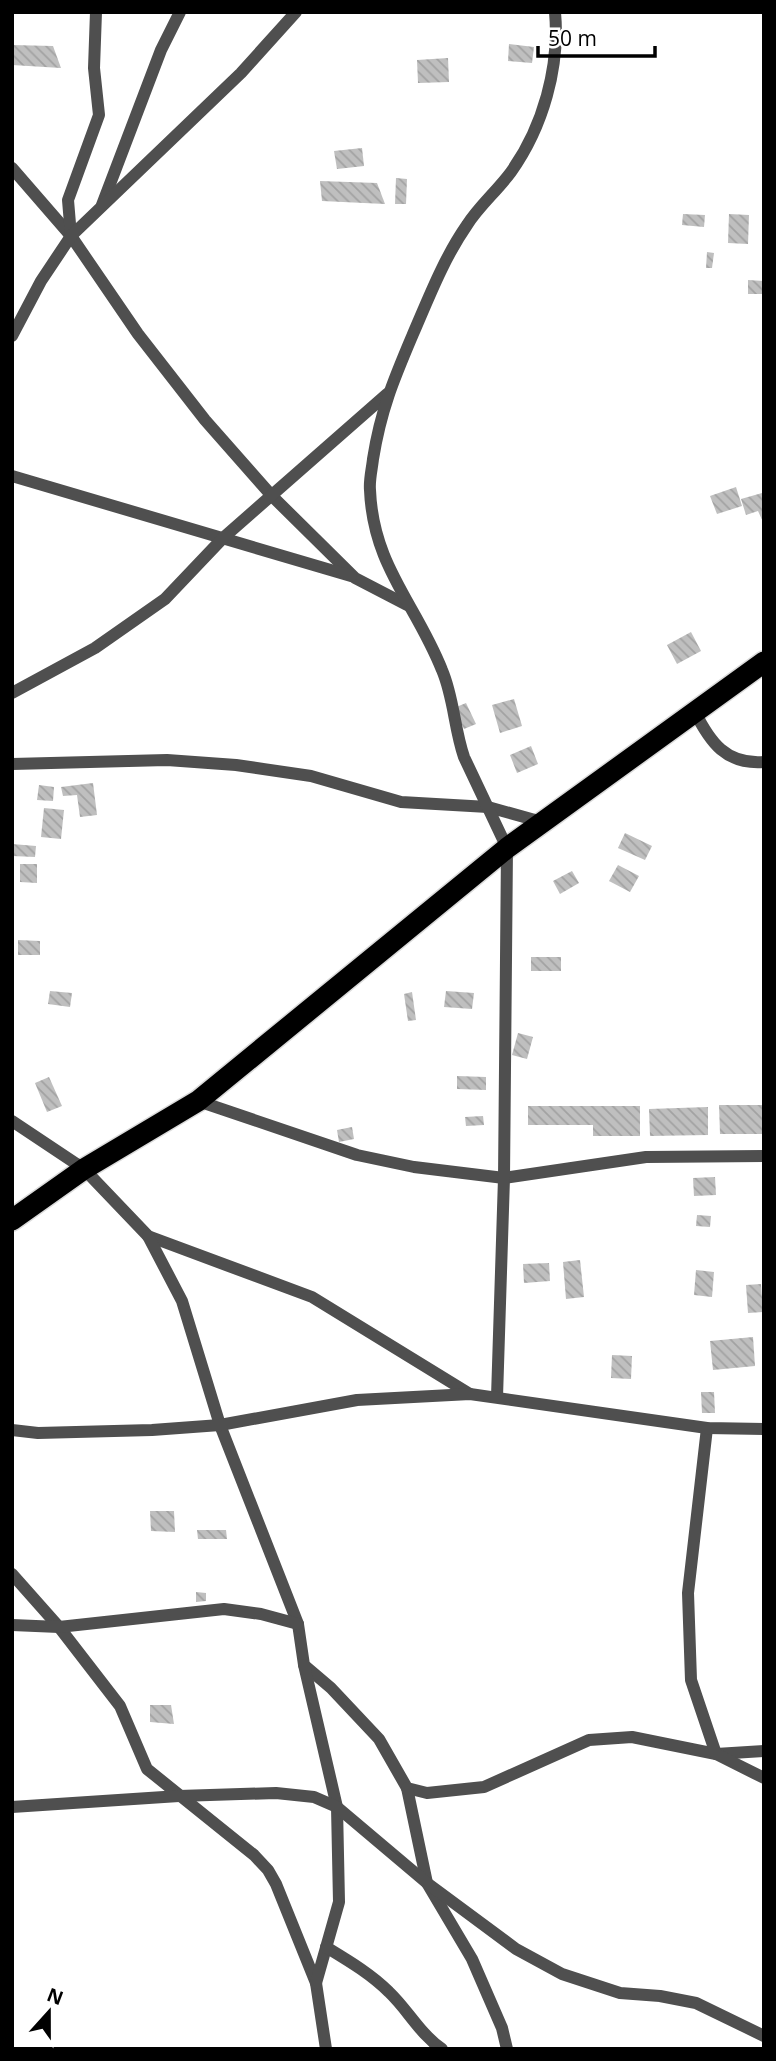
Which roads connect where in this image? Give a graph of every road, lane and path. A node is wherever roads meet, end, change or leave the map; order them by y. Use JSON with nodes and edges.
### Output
{"nodes":[{"id":1,"x":96,"y":12,"type":"edge"},
{"id":2,"x":180,"y":12,"type":"edge"},
{"id":3,"x":296,"y":12,"type":"edge"},
{"id":4,"x":555,"y":12,"type":"edge"},
{"id":5,"x":12,"y":168,"type":"edge"},
{"id":6,"x":101,"y":208,"type":"junction"},
{"id":7,"x":71,"y":236,"type":"junction"},
{"id":8,"x":12,"y":336,"type":"edge"},
{"id":9,"x":387,"y":394,"type":"junction"},
{"id":10,"x":12,"y":476,"type":"edge"},
{"id":11,"x":272,"y":496,"type":"junction"},
{"id":12,"x":223,"y":538,"type":"junction"},
{"id":13,"x":355,"y":578,"type":"junction"},
{"id":14,"x":410,"y":607,"type":"junction"},
{"id":15,"x":764,"y":662,"type":"edge"},
{"id":16,"x":12,"y":694,"type":"edge"},
{"id":17,"x":695,"y":712,"type":"junction"},
{"id":18,"x":764,"y":762,"type":"edge"},
{"id":19,"x":12,"y":764,"type":"edge"},
{"id":20,"x":488,"y":807,"type":"junction"},
{"id":21,"x":542,"y":822,"type":"junction"},
{"id":22,"x":507,"y":848,"type":"junction"},
{"id":23,"x":198,"y":1101,"type":"junction"},
{"id":24,"x":12,"y":1121,"type":"edge"},
{"id":25,"x":764,"y":1156,"type":"edge"},
{"id":26,"x":84,"y":1168,"type":"junction"},
{"id":27,"x":504,"y":1178,"type":"junction"},
{"id":28,"x":12,"y":1220,"type":"edge"},
{"id":29,"x":148,"y":1236,"type":"junction"},
{"id":30,"x":470,"y":1394,"type":"junction"},
{"id":31,"x":497,"y":1396,"type":"junction"},
{"id":32,"x":220,"y":1425,"type":"junction"},
{"id":33,"x":707,"y":1428,"type":"junction"},
{"id":34,"x":764,"y":1429,"type":"edge"},
{"id":35,"x":12,"y":1430,"type":"edge"},
{"id":36,"x":12,"y":1574,"type":"edge"},
{"id":37,"x":298,"y":1624,"type":"junction"},
{"id":38,"x":12,"y":1625,"type":"edge"},
{"id":39,"x":59,"y":1627,"type":"junction"},
{"id":40,"x":304,"y":1665,"type":"junction"},
{"id":41,"x":764,"y":1751,"type":"edge"},
{"id":42,"x":716,"y":1754,"type":"junction"},
{"id":43,"x":764,"y":1778,"type":"edge"},
{"id":44,"x":407,"y":1788,"type":"junction"},
{"id":45,"x":179,"y":1796,"type":"junction"},
{"id":46,"x":12,"y":1807,"type":"edge"},
{"id":47,"x":337,"y":1807,"type":"junction"},
{"id":48,"x":427,"y":1883,"type":"junction"},
{"id":49,"x":326,"y":1947,"type":"junction"},
{"id":50,"x":316,"y":1983,"type":"junction"},
{"id":51,"x":764,"y":2036,"type":"edge"},
{"id":52,"x":325,"y":2048,"type":"edge"},
{"id":53,"x":442,"y":2049,"type":"edge"},
{"id":54,"x":507,"y":2049,"type":"edge"}],
"edges":[{"from":1,"to":7,"type":"street"},
{"from":2,"to":6,"type":"street"},
{"from":3,"to":6,"type":"street"},
{"from":4,"to":9,"type":"street"},
{"from":5,"to":7,"type":"street"},
{"from":6,"to":7,"type":"street"},
{"from":7,"to":8,"type":"street"},
{"from":7,"to":11,"type":"street"},
{"from":9,"to":11,"type":"street"},
{"from":9,"to":14,"type":"street"},
{"from":10,"to":12,"type":"street"},
{"from":11,"to":12,"type":"street"},
{"from":11,"to":13,"type":"street"},
{"from":12,"to":13,"type":"street"},
{"from":12,"to":16,"type":"street"},
{"from":13,"to":14,"type":"street"},
{"from":14,"to":20,"type":"street"},
{"from":15,"to":17,"type":"highway"},
{"from":17,"to":18,"type":"street"},
{"from":17,"to":21,"type":"highway"},
{"from":19,"to":20,"type":"street"},
{"from":20,"to":21,"type":"street"},
{"from":20,"to":22,"type":"street"},
{"from":21,"to":22,"type":"highway"},
{"from":22,"to":23,"type":"highway"},
{"from":22,"to":27,"type":"street"},
{"from":23,"to":26,"type":"highway"},
{"from":23,"to":27,"type":"street"},
{"from":24,"to":26,"type":"street"},
{"from":25,"to":27,"type":"street"},
{"from":26,"to":28,"type":"highway"},
{"from":26,"to":29,"type":"street"},
{"from":27,"to":31,"type":"street"},
{"from":29,"to":30,"type":"street"},
{"from":29,"to":32,"type":"street"},
{"from":30,"to":31,"type":"street"},
{"from":30,"to":32,"type":"street"},
{"from":31,"to":33,"type":"street"},
{"from":32,"to":35,"type":"street"},
{"from":32,"to":37,"type":"street"},
{"from":33,"to":34,"type":"street"},
{"from":33,"to":42,"type":"street"},
{"from":36,"to":39,"type":"street"},
{"from":37,"to":39,"type":"street"},
{"from":37,"to":40,"type":"street"},
{"from":38,"to":39,"type":"street"},
{"from":39,"to":45,"type":"street"},
{"from":40,"to":44,"type":"street"},
{"from":40,"to":47,"type":"street"},
{"from":41,"to":42,"type":"street"},
{"from":42,"to":43,"type":"street"},
{"from":42,"to":44,"type":"street"},
{"from":44,"to":48,"type":"street"},
{"from":45,"to":46,"type":"street"},
{"from":45,"to":47,"type":"street"},
{"from":45,"to":50,"type":"street"},
{"from":47,"to":48,"type":"street"},
{"from":47,"to":49,"type":"street"},
{"from":48,"to":51,"type":"street"},
{"from":48,"to":54,"type":"street"},
{"from":49,"to":50,"type":"street"},
{"from":49,"to":53,"type":"street"},
{"from":50,"to":52,"type":"street"}]}
